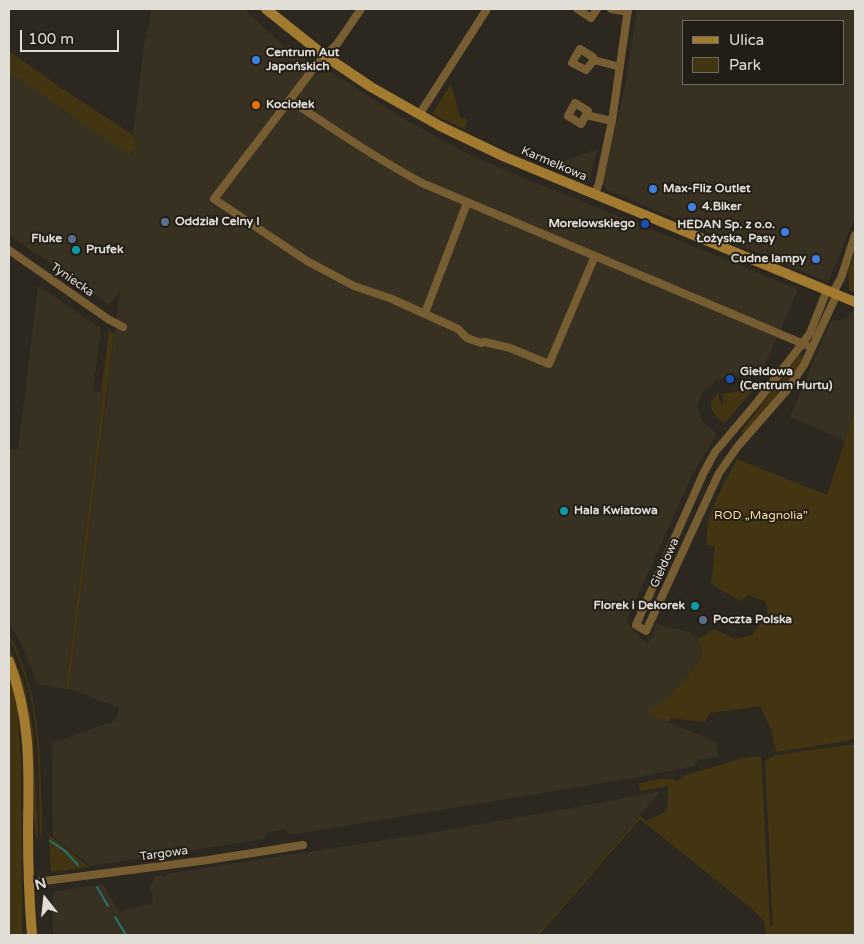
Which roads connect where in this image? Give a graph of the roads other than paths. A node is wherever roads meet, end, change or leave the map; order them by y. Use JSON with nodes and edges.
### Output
{"nodes":[{"id":1,"x":266,"y":9,"type":"edge"},
{"id":2,"x":362,"y":9,"type":"edge"},
{"id":3,"x":487,"y":9,"type":"edge"},
{"id":4,"x":577,"y":9,"type":"edge"},
{"id":5,"x":598,"y":9,"type":"edge"},
{"id":6,"x":611,"y":9,"type":"edge"},
{"id":7,"x":628,"y":10,"type":"edge"},
{"id":8,"x":325,"y":56,"type":"junction"},
{"id":9,"x":594,"y":60,"type":"dead end"},
{"id":10,"x":620,"y":67,"type":"junction"},
{"id":11,"x":290,"y":100,"type":"junction"},
{"id":12,"x":419,"y":115,"type":"junction"},
{"id":13,"x":586,"y":115,"type":"dead end"},
{"id":14,"x":612,"y":121,"type":"junction"},
{"id":15,"x":594,"y":194,"type":"junction"},
{"id":16,"x":467,"y":203,"type":"junction"},
{"id":17,"x":855,"y":235,"type":"edge"},
{"id":18,"x":9,"y":250,"type":"edge"},
{"id":19,"x":595,"y":256,"type":"junction"},
{"id":20,"x":832,"y":292,"type":"junction"},
{"id":21,"x":855,"y":302,"type":"edge"},
{"id":22,"x":425,"y":313,"type":"junction"},
{"id":23,"x":123,"y":327,"type":"dead end"},
{"id":24,"x":802,"y":344,"type":"junction"},
{"id":25,"x":813,"y":347,"type":"junction"},
{"id":26,"x":730,"y":434,"type":"junction"},
{"id":27,"x":740,"y":443,"type":"junction"},
{"id":28,"x":678,"y":531,"type":"junction"},
{"id":29,"x":689,"y":536,"type":"junction"},
{"id":30,"x":667,"y":555,"type":"junction"},
{"id":31,"x":678,"y":560,"type":"junction"},
{"id":32,"x":9,"y":662,"type":"edge"},
{"id":33,"x":303,"y":846,"type":"dead end"},
{"id":34,"x":29,"y":883,"type":"junction"},
{"id":35,"x":32,"y":935,"type":"edge"}],
"edges":[{"from":1,"to":8,"type":"street","name":"Karmelkowa"},
{"from":2,"to":8,"type":"street"},
{"from":3,"to":12,"type":"street"},
{"from":4,"to":5,"type":"street"},
{"from":6,"to":7,"type":"street"},
{"from":7,"to":10,"type":"street"},
{"from":8,"to":11,"type":"street"},
{"from":8,"to":12,"type":"street","name":"Karmelkowa"},
{"from":9,"to":10,"type":"street"},
{"from":10,"to":14,"type":"street"},
{"from":11,"to":16,"type":"street"},
{"from":11,"to":22,"type":"street"},
{"from":12,"to":15,"type":"street","name":"Karmelkowa"},
{"from":13,"to":14,"type":"street"},
{"from":14,"to":15,"type":"street"},
{"from":15,"to":20,"type":"street","name":"Karmelkowa"},
{"from":16,"to":19,"type":"street"},
{"from":16,"to":22,"type":"street"},
{"from":17,"to":20,"type":"street"},
{"from":18,"to":23,"type":"street","name":"Tyniecka"},
{"from":19,"to":22,"type":"street"},
{"from":19,"to":24,"type":"street"},
{"from":20,"to":21,"type":"street","name":"Karmelkowa"},
{"from":20,"to":24,"type":"street","name":"Giełdowa"},
{"from":20,"to":25,"type":"street","name":"Giełdowa"},
{"from":24,"to":25,"type":"street"},
{"from":24,"to":26,"type":"street","name":"Giełdowa"},
{"from":25,"to":27,"type":"street","name":"Giełdowa"},
{"from":26,"to":27,"type":"street"},
{"from":26,"to":28,"type":"street","name":"Giełdowa"},
{"from":27,"to":29,"type":"street","name":"Giełdowa"},
{"from":28,"to":29,"type":"street"},
{"from":28,"to":30,"type":"street","name":"Giełdowa"},
{"from":29,"to":31,"type":"street","name":"Giełdowa"},
{"from":30,"to":31,"type":"street"},
{"from":30,"to":31,"type":"street","name":"Giełdowa"},
{"from":32,"to":34,"type":"street"},
{"from":33,"to":34,"type":"street","name":"Targowa"},
{"from":34,"to":35,"type":"street"}]}
